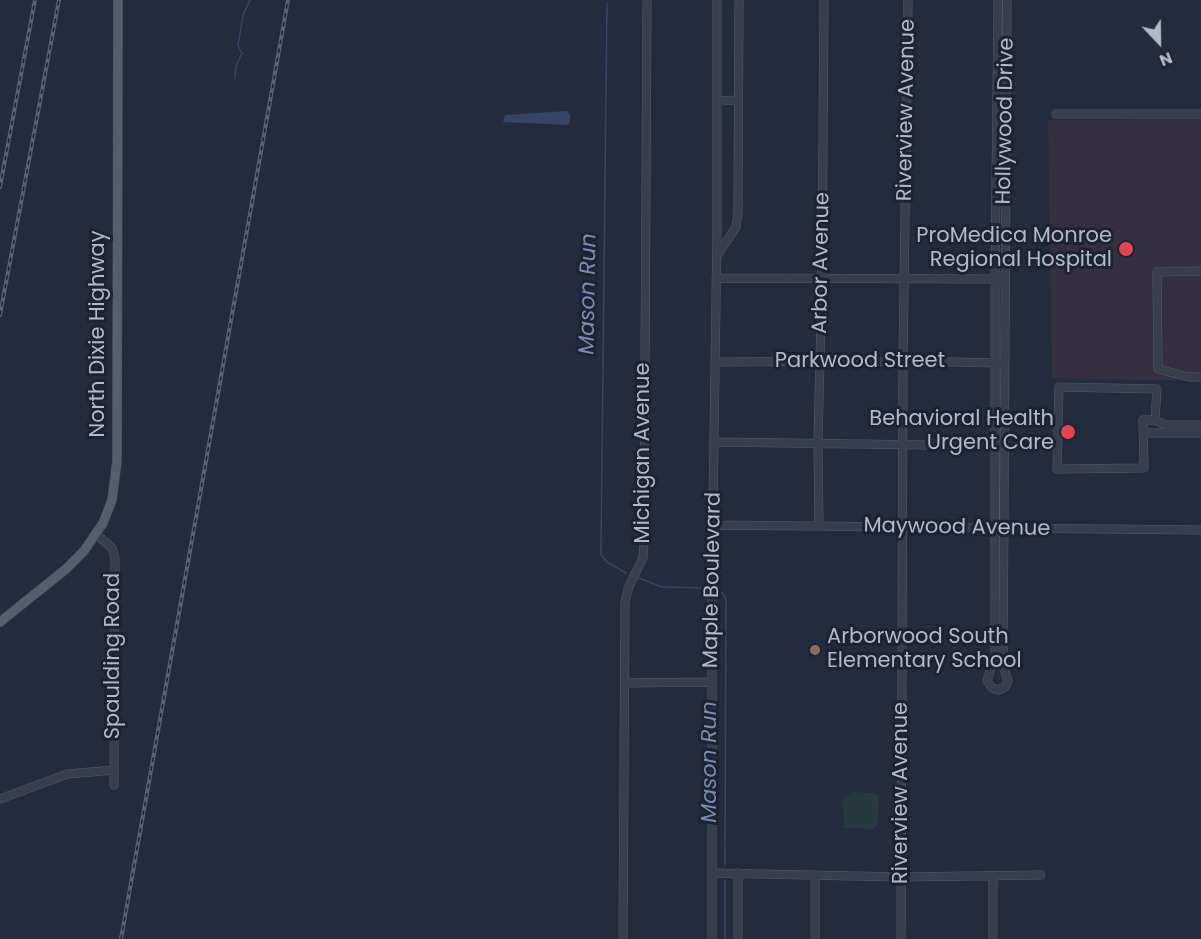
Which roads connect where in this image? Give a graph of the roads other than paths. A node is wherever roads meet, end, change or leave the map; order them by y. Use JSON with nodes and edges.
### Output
{"nodes":[{"id":1,"x":118,"y":0,"type":"edge"},
{"id":2,"x":647,"y":0,"type":"edge"},
{"id":3,"x":717,"y":0,"type":"edge"},
{"id":4,"x":739,"y":0,"type":"edge"},
{"id":5,"x":824,"y":0,"type":"edge"},
{"id":6,"x":908,"y":0,"type":"edge"},
{"id":7,"x":998,"y":0,"type":"edge"},
{"id":8,"x":1007,"y":0,"type":"edge"},
{"id":9,"x":738,"y":100,"type":"junction"},
{"id":10,"x":718,"y":101,"type":"junction"},
{"id":11,"x":1056,"y":114,"type":"dead end"},
{"id":12,"x":1201,"y":114,"type":"edge"},
{"id":13,"x":736,"y":227,"type":"junction"},
{"id":14,"x":717,"y":230,"type":"junction"},
{"id":15,"x":716,"y":257,"type":"junction"},
{"id":16,"x":1201,"y":271,"type":"edge"},
{"id":17,"x":716,"y":278,"type":"junction"},
{"id":18,"x":822,"y":279,"type":"junction"},
{"id":19,"x":905,"y":279,"type":"junction"},
{"id":20,"x":995,"y":279,"type":"junction"},
{"id":21,"x":1005,"y":279,"type":"junction"},
{"id":22,"x":820,"y":361,"type":"junction"},
{"id":23,"x":903,"y":361,"type":"junction"},
{"id":24,"x":715,"y":362,"type":"junction"},
{"id":25,"x":995,"y":363,"type":"junction"},
{"id":26,"x":1005,"y":363,"type":"junction"},
{"id":27,"x":1201,"y":377,"type":"edge"},
{"id":28,"x":1155,"y":420,"type":"junction"},
{"id":29,"x":1201,"y":425,"type":"edge"},
{"id":30,"x":1143,"y":429,"type":"junction"},
{"id":31,"x":1201,"y":433,"type":"edge"},
{"id":32,"x":714,"y":442,"type":"junction"},
{"id":33,"x":818,"y":442,"type":"junction"},
{"id":34,"x":903,"y":445,"type":"junction"},
{"id":35,"x":1000,"y":446,"type":"junction"},
{"id":36,"x":713,"y":525,"type":"junction"},
{"id":37,"x":819,"y":526,"type":"junction"},
{"id":38,"x":904,"y":528,"type":"junction"},
{"id":39,"x":994,"y":528,"type":"junction"},
{"id":40,"x":1004,"y":528,"type":"junction"},
{"id":41,"x":1201,"y":530,"type":"edge"},
{"id":42,"x":96,"y":534,"type":"junction"},
{"id":43,"x":0,"y":622,"type":"edge"},
{"id":44,"x":711,"y":682,"type":"junction"},
{"id":45,"x":625,"y":683,"type":"junction"},
{"id":46,"x":114,"y":770,"type":"junction"},
{"id":47,"x":114,"y":785,"type":"dead end"},
{"id":48,"x":0,"y":800,"type":"edge"},
{"id":49,"x":712,"y":873,"type":"junction"},
{"id":50,"x":738,"y":873,"type":"junction"},
{"id":51,"x":815,"y":875,"type":"junction"},
{"id":52,"x":1041,"y":875,"type":"dead end"},
{"id":53,"x":993,"y":876,"type":"junction"},
{"id":54,"x":901,"y":877,"type":"junction"},
{"id":55,"x":622,"y":939,"type":"edge"},
{"id":56,"x":712,"y":939,"type":"edge"},
{"id":57,"x":738,"y":939,"type":"edge"},
{"id":58,"x":815,"y":939,"type":"edge"},
{"id":59,"x":901,"y":939,"type":"edge"},
{"id":60,"x":993,"y":939,"type":"edge"}],
"edges":[{"from":1,"to":42,"type":"main road","name":"North Dixie Highway"},
{"from":2,"to":45,"type":"street","name":"Michigan Avenue"},
{"from":3,"to":10,"type":"street","name":"Maple Boulevard"},
{"from":4,"to":9,"type":"street"},
{"from":5,"to":18,"type":"street","name":"Arbor Avenue"},
{"from":6,"to":19,"type":"street","name":"Riverview Avenue"},
{"from":7,"to":20,"type":"street","name":"Hollywood Drive"},
{"from":8,"to":21,"type":"street","name":"Hollywood Drive"},
{"from":9,"to":10,"type":"street"},
{"from":9,"to":13,"type":"street"},
{"from":10,"to":14,"type":"street","name":"Maple Boulevard"},
{"from":11,"to":12,"type":"street"},
{"from":13,"to":14,"type":"street"},
{"from":13,"to":15,"type":"street"},
{"from":14,"to":15,"type":"street","name":"Maple Boulevard"},
{"from":15,"to":17,"type":"street","name":"Maple Boulevard"},
{"from":16,"to":27,"type":"street"},
{"from":17,"to":18,"type":"street"},
{"from":17,"to":24,"type":"street","name":"Maple Boulevard"},
{"from":18,"to":19,"type":"street"},
{"from":18,"to":22,"type":"street","name":"Arbor Avenue"},
{"from":19,"to":20,"type":"street"},
{"from":19,"to":23,"type":"street","name":"Riverview Avenue"},
{"from":20,"to":21,"type":"street"},
{"from":20,"to":25,"type":"street","name":"Hollywood Drive"},
{"from":21,"to":26,"type":"street","name":"Hollywood Drive"},
{"from":22,"to":23,"type":"street","name":"Parkwood Street"},
{"from":22,"to":24,"type":"street","name":"Parkwood Street"},
{"from":22,"to":33,"type":"street","name":"Arbor Avenue"},
{"from":23,"to":25,"type":"street","name":"Parkwood Street"},
{"from":23,"to":34,"type":"street","name":"Riverview Avenue"},
{"from":24,"to":32,"type":"street","name":"Maple Boulevard"},
{"from":25,"to":26,"type":"street","name":"Parkwood Street"},
{"from":25,"to":35,"type":"street","name":"Hollywood Drive"},
{"from":26,"to":35,"type":"street","name":"Hollywood Drive"},
{"from":28,"to":29,"type":"street"},
{"from":28,"to":30,"type":"street"},
{"from":28,"to":30,"type":"street"},
{"from":30,"to":31,"type":"street"},
{"from":32,"to":33,"type":"street"},
{"from":32,"to":36,"type":"street","name":"Maple Boulevard"},
{"from":33,"to":34,"type":"street"},
{"from":33,"to":37,"type":"street","name":"Arbor Avenue"},
{"from":34,"to":35,"type":"street"},
{"from":34,"to":38,"type":"street","name":"Riverview Avenue"},
{"from":35,"to":39,"type":"street","name":"Hollywood Drive"},
{"from":35,"to":40,"type":"street","name":"Hollywood Drive"},
{"from":36,"to":37,"type":"street","name":"Maywood Avenue"},
{"from":36,"to":44,"type":"street","name":"Maple Boulevard"},
{"from":37,"to":38,"type":"street","name":"Maywood Avenue"},
{"from":38,"to":39,"type":"street","name":"Maywood Avenue"},
{"from":38,"to":54,"type":"street","name":"Riverview Avenue"},
{"from":39,"to":40,"type":"street","name":"Maywood Avenue"},
{"from":39,"to":40,"type":"street","name":"Hollywood Drive"},
{"from":40,"to":41,"type":"street","name":"Maywood Avenue"},
{"from":42,"to":43,"type":"main road","name":"North Dixie Highway"},
{"from":42,"to":46,"type":"street","name":"Spaulding Road"},
{"from":44,"to":45,"type":"street"},
{"from":44,"to":49,"type":"street","name":"Maple Boulevard"},
{"from":45,"to":55,"type":"street","name":"Michigan Avenue"},
{"from":46,"to":47,"type":"street","name":"Spaulding Road"},
{"from":46,"to":48,"type":"street"},
{"from":49,"to":50,"type":"street"},
{"from":49,"to":56,"type":"street","name":"Maple Boulevard"},
{"from":50,"to":51,"type":"street"},
{"from":50,"to":57,"type":"street"},
{"from":51,"to":54,"type":"street"},
{"from":51,"to":58,"type":"street"},
{"from":52,"to":53,"type":"street"},
{"from":53,"to":54,"type":"street"},
{"from":53,"to":60,"type":"street"},
{"from":54,"to":59,"type":"street","name":"Riverview Avenue"}]}
